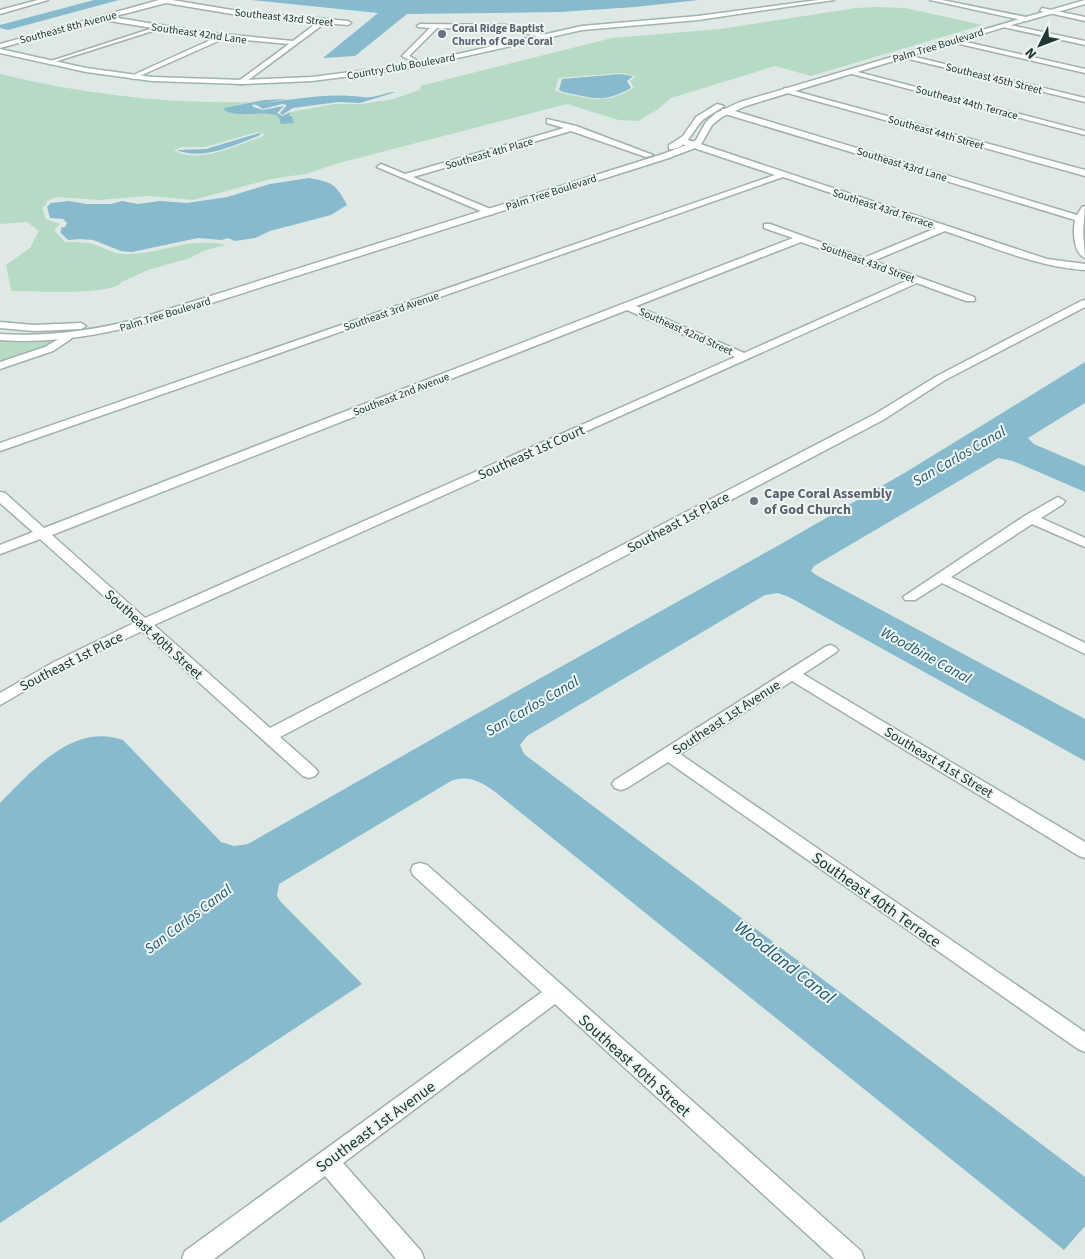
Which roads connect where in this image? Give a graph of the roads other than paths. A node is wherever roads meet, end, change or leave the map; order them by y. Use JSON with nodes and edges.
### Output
{"nodes":[{"id":1,"x":46,"y":0,"type":"edge"},
{"id":2,"x":164,"y":0,"type":"edge"},
{"id":3,"x":808,"y":0,"type":"edge"},
{"id":4,"x":831,"y":0,"type":"edge"},
{"id":5,"x":933,"y":0,"type":"edge"},
{"id":6,"x":1074,"y":0,"type":"edge"},
{"id":7,"x":950,"y":1,"type":"edge"},
{"id":8,"x":1085,"y":2,"type":"edge"},
{"id":9,"x":757,"y":9,"type":"junction"},
{"id":10,"x":1042,"y":10,"type":"junction"},
{"id":11,"x":0,"y":12,"type":"edge"},
{"id":12,"x":1052,"y":12,"type":"junction"},
{"id":13,"x":704,"y":16,"type":"junction"},
{"id":14,"x":1025,"y":17,"type":"junction"},
{"id":15,"x":104,"y":18,"type":"junction"},
{"id":16,"x":1085,"y":18,"type":"edge"},
{"id":17,"x":324,"y":22,"type":"junction"},
{"id":18,"x":348,"y":23,"type":"dead end"},
{"id":19,"x":995,"y":24,"type":"junction"},
{"id":20,"x":420,"y":26,"type":"dead end"},
{"id":21,"x":1004,"y":26,"type":"junction"},
{"id":22,"x":435,"y":27,"type":"junction"},
{"id":23,"x":159,"y":28,"type":"junction"},
{"id":24,"x":538,"y":34,"type":"junction"},
{"id":25,"x":546,"y":36,"type":"junction"},
{"id":26,"x":223,"y":37,"type":"junction"},
{"id":27,"x":944,"y":38,"type":"junction"},
{"id":28,"x":953,"y":41,"type":"junction"},
{"id":29,"x":295,"y":43,"type":"junction"},
{"id":30,"x":1085,"y":43,"type":"edge"},
{"id":31,"x":0,"y":48,"type":"edge"},
{"id":32,"x":10,"y":48,"type":"joint"},
{"id":33,"x":893,"y":53,"type":"junction"},
{"id":34,"x":903,"y":56,"type":"junction"},
{"id":35,"x":62,"y":60,"type":"junction"},
{"id":36,"x":53,"y":62,"type":"junction"},
{"id":37,"x":418,"y":63,"type":"junction"},
{"id":38,"x":839,"y":69,"type":"junction"},
{"id":39,"x":1085,"y":71,"type":"edge"},
{"id":40,"x":850,"y":72,"type":"junction"},
{"id":41,"x":136,"y":75,"type":"junction"},
{"id":42,"x":246,"y":81,"type":"junction"},
{"id":43,"x":777,"y":87,"type":"junction"},
{"id":44,"x":787,"y":90,"type":"junction"},
{"id":45,"x":1085,"y":100,"type":"edge"},
{"id":46,"x":713,"y":109,"type":"junction"},
{"id":47,"x":725,"y":111,"type":"junction"},
{"id":48,"x":550,"y":121,"type":"dead end"},
{"id":49,"x":573,"y":128,"type":"junction"},
{"id":50,"x":1085,"y":133,"type":"edge"},
{"id":51,"x":682,"y":141,"type":"junction"},
{"id":52,"x":692,"y":146,"type":"junction"},
{"id":53,"x":649,"y":155,"type":"junction"},
{"id":54,"x":659,"y":158,"type":"junction"},
{"id":55,"x":381,"y":167,"type":"dead end"},
{"id":56,"x":1085,"y":173,"type":"edge"},
{"id":57,"x":782,"y":175,"type":"junction"},
{"id":58,"x":404,"y":177,"type":"junction"},
{"id":59,"x":480,"y":207,"type":"junction"},
{"id":60,"x":1085,"y":209,"type":"edge"},
{"id":61,"x":490,"y":212,"type":"junction"},
{"id":62,"x":1079,"y":218,"type":"junction"},
{"id":63,"x":767,"y":226,"type":"dead end"},
{"id":64,"x":944,"y":228,"type":"junction"},
{"id":65,"x":802,"y":238,"type":"junction"},
{"id":66,"x":1085,"y":255,"type":"edge"},
{"id":67,"x":865,"y":261,"type":"junction"},
{"id":68,"x":1085,"y":267,"type":"edge"},
{"id":69,"x":917,"y":280,"type":"junction"},
{"id":70,"x":970,"y":299,"type":"dead end"},
{"id":71,"x":1085,"y":303,"type":"edge"},
{"id":72,"x":627,"y":306,"type":"junction"},
{"id":73,"x":0,"y":325,"type":"edge"},
{"id":74,"x":67,"y":337,"type":"junction"},
{"id":75,"x":0,"y":338,"type":"edge"},
{"id":76,"x":744,"y":357,"type":"junction"},
{"id":77,"x":0,"y":366,"type":"edge"},
{"id":78,"x":0,"y":447,"type":"edge"},
{"id":79,"x":0,"y":496,"type":"edge"},
{"id":80,"x":1058,"y":501,"type":"dead end"},
{"id":81,"x":1031,"y":518,"type":"junction"},
{"id":82,"x":42,"y":533,"type":"junction"},
{"id":83,"x":1085,"y":543,"type":"edge"},
{"id":84,"x":0,"y":550,"type":"edge"},
{"id":85,"x":941,"y":577,"type":"junction"},
{"id":86,"x":910,"y":597,"type":"dead end"},
{"id":87,"x":144,"y":624,"type":"junction"},
{"id":88,"x":1085,"y":649,"type":"edge"},
{"id":89,"x":830,"y":650,"type":"dead end"},
{"id":90,"x":792,"y":674,"type":"junction"},
{"id":91,"x":0,"y":700,"type":"edge"},
{"id":92,"x":269,"y":736,"type":"junction"},
{"id":93,"x":669,"y":754,"type":"junction"},
{"id":94,"x":309,"y":772,"type":"dead end"},
{"id":95,"x":621,"y":784,"type":"dead end"},
{"id":96,"x":1085,"y":851,"type":"edge"},
{"id":97,"x":420,"y":870,"type":"dead end"},
{"id":98,"x":555,"y":993,"type":"junction"},
{"id":99,"x":1085,"y":1043,"type":"edge"},
{"id":100,"x":327,"y":1161,"type":"junction"},
{"id":101,"x":194,"y":1259,"type":"edge"},
{"id":102,"x":412,"y":1259,"type":"edge"},
{"id":103,"x":852,"y":1259,"type":"edge"}],
"edges":[{"from":1,"to":11,"type":"street"},
{"from":2,"to":15,"type":"street","name":"Southeast 8th Avenue"},
{"from":2,"to":17,"type":"street","name":"Southeast 43rd Street"},
{"from":3,"to":9,"type":"street","name":"Country Club Boulevard"},
{"from":4,"to":9,"type":"street","name":"Country Club Boulevard"},
{"from":5,"to":7,"type":"street"},
{"from":6,"to":10,"type":"street","name":"Palm Tree Boulevard"},
{"from":7,"to":14,"type":"street"},
{"from":8,"to":12,"type":"street","name":"Palm Tree Boulevard"},
{"from":9,"to":13,"type":"street","name":"Country Club Boulevard"},
{"from":10,"to":12,"type":"street"},
{"from":10,"to":14,"type":"street","name":"Palm Tree Boulevard"},
{"from":12,"to":14,"type":"street","name":"Palm Tree Boulevard"},
{"from":12,"to":16,"type":"street"},
{"from":13,"to":24,"type":"street","name":"Country Club Boulevard"},
{"from":13,"to":25,"type":"street","name":"Country Club Boulevard"},
{"from":14,"to":19,"type":"street","name":"Palm Tree Boulevard"},
{"from":14,"to":21,"type":"street","name":"Palm Tree Boulevard"},
{"from":15,"to":23,"type":"street","name":"Southeast 42nd Lane"},
{"from":15,"to":31,"type":"street","name":"Southeast 8th Avenue"},
{"from":17,"to":18,"type":"street","name":"Southeast 43rd Street"},
{"from":17,"to":29,"type":"street"},
{"from":19,"to":21,"type":"street"},
{"from":19,"to":27,"type":"street","name":"Palm Tree Boulevard"},
{"from":20,"to":22,"type":"street"},
{"from":21,"to":28,"type":"street","name":"Palm Tree Boulevard"},
{"from":21,"to":30,"type":"street"},
{"from":22,"to":24,"type":"street"},
{"from":22,"to":37,"type":"street"},
{"from":23,"to":26,"type":"street","name":"Southeast 42nd Lane"},
{"from":23,"to":35,"type":"street"},
{"from":24,"to":25,"type":"street"},
{"from":24,"to":37,"type":"street","name":"Country Club Boulevard"},
{"from":25,"to":37,"type":"street","name":"Country Club Boulevard"},
{"from":26,"to":29,"type":"street","name":"Southeast 42nd Lane"},
{"from":26,"to":41,"type":"street"},
{"from":27,"to":28,"type":"street"},
{"from":27,"to":33,"type":"street","name":"Palm Tree Boulevard"},
{"from":28,"to":34,"type":"street","name":"Palm Tree Boulevard"},
{"from":28,"to":39,"type":"street"},
{"from":29,"to":42,"type":"street"},
{"from":31,"to":32,"type":"street","name":"Southeast 8th Avenue"},
{"from":31,"to":36,"type":"street","name":"Country Club Boulevard"},
{"from":32,"to":35,"type":"street","name":"Country Club Boulevard"},
{"from":33,"to":34,"type":"street","name":"Southeast 45th Street"},
{"from":33,"to":38,"type":"street","name":"Palm Tree Boulevard"},
{"from":34,"to":40,"type":"street","name":"Palm Tree Boulevard"},
{"from":34,"to":45,"type":"street","name":"Southeast 45th Street"},
{"from":35,"to":36,"type":"street"},
{"from":35,"to":41,"type":"street","name":"Country Club Boulevard"},
{"from":36,"to":41,"type":"street","name":"Country Club Boulevard"},
{"from":37,"to":42,"type":"street","name":"Country Club Boulevard"},
{"from":38,"to":40,"type":"street","name":"Southeast 44th Terrace"},
{"from":38,"to":43,"type":"street","name":"Palm Tree Boulevard"},
{"from":40,"to":44,"type":"street","name":"Palm Tree Boulevard"},
{"from":40,"to":50,"type":"street","name":"Southeast 44th Terrace"},
{"from":41,"to":42,"type":"street","name":"Country Club Boulevard"},
{"from":43,"to":44,"type":"street","name":"Southeast 44th Street"},
{"from":43,"to":46,"type":"street","name":"Palm Tree Boulevard"},
{"from":44,"to":47,"type":"street","name":"Palm Tree Boulevard"},
{"from":44,"to":56,"type":"street","name":"Southeast 44th Street"},
{"from":46,"to":47,"type":"street","name":"Southeast 43rd Lane"},
{"from":46,"to":51,"type":"street","name":"Palm Tree Boulevard"},
{"from":47,"to":52,"type":"street","name":"Palm Tree Boulevard"},
{"from":47,"to":62,"type":"street","name":"Southeast 43rd Lane"},
{"from":48,"to":49,"type":"street"},
{"from":49,"to":53,"type":"street"},
{"from":49,"to":58,"type":"street","name":"Southeast 4th Place"},
{"from":51,"to":52,"type":"street","name":"Southeast 43rd Terrace"},
{"from":51,"to":53,"type":"street","name":"Palm Tree Boulevard"},
{"from":52,"to":54,"type":"street","name":"Palm Tree Boulevard"},
{"from":52,"to":57,"type":"street","name":"Southeast 43rd Terrace"},
{"from":53,"to":54,"type":"street"},
{"from":53,"to":59,"type":"street","name":"Palm Tree Boulevard"},
{"from":54,"to":61,"type":"street","name":"Palm Tree Boulevard"},
{"from":55,"to":58,"type":"street"},
{"from":57,"to":64,"type":"street","name":"Southeast 43rd Terrace"},
{"from":57,"to":78,"type":"street","name":"Southeast 3rd Avenue"},
{"from":58,"to":59,"type":"street"},
{"from":59,"to":61,"type":"street"},
{"from":59,"to":73,"type":"street","name":"Palm Tree Boulevard"},
{"from":60,"to":62,"type":"street"},
{"from":61,"to":74,"type":"street","name":"Palm Tree Boulevard"},
{"from":62,"to":66,"type":"street"},
{"from":63,"to":65,"type":"street","name":"Southeast 43rd Street"},
{"from":64,"to":67,"type":"street"},
{"from":64,"to":68,"type":"street","name":"Southeast 43rd Terrace"},
{"from":65,"to":67,"type":"street","name":"Southeast 43rd Street"},
{"from":65,"to":72,"type":"street","name":"Southeast 2nd Avenue"},
{"from":67,"to":69,"type":"street","name":"Southeast 43rd Street"},
{"from":69,"to":70,"type":"street","name":"Southeast 43rd Street"},
{"from":69,"to":76,"type":"street","name":"Southeast 1st Court"},
{"from":71,"to":92,"type":"street","name":"Southeast 1st Place"},
{"from":72,"to":76,"type":"street","name":"Southeast 42nd Street"},
{"from":72,"to":82,"type":"street","name":"Southeast 2nd Avenue"},
{"from":74,"to":75,"type":"street","name":"Palm Tree Boulevard"},
{"from":74,"to":77,"type":"street"},
{"from":76,"to":87,"type":"street","name":"Southeast 1st Court"},
{"from":79,"to":82,"type":"street","name":"Southeast 40th Street"},
{"from":80,"to":81,"type":"street"},
{"from":81,"to":83,"type":"street"},
{"from":81,"to":85,"type":"street"},
{"from":82,"to":84,"type":"street","name":"Southeast 2nd Avenue"},
{"from":82,"to":87,"type":"street","name":"Southeast 40th Street"},
{"from":85,"to":86,"type":"street"},
{"from":85,"to":88,"type":"street"},
{"from":87,"to":91,"type":"street","name":"Southeast 1st Place"},
{"from":87,"to":92,"type":"street","name":"Southeast 40th Street"},
{"from":89,"to":90,"type":"street","name":"Southeast 1st Avenue"},
{"from":90,"to":93,"type":"street","name":"Southeast 1st Avenue"},
{"from":90,"to":96,"type":"street","name":"Southeast 41st Street"},
{"from":92,"to":94,"type":"street","name":"Southeast 40th Street"},
{"from":93,"to":95,"type":"street","name":"Southeast 1st Avenue"},
{"from":93,"to":99,"type":"street","name":"Southeast 40th Terrace"},
{"from":97,"to":98,"type":"street","name":"Southeast 40th Street"},
{"from":98,"to":100,"type":"street","name":"Southeast 1st Avenue"},
{"from":98,"to":103,"type":"street","name":"Southeast 40th Street"},
{"from":100,"to":101,"type":"street","name":"Southeast 1st Avenue"},
{"from":100,"to":102,"type":"street"}]}
